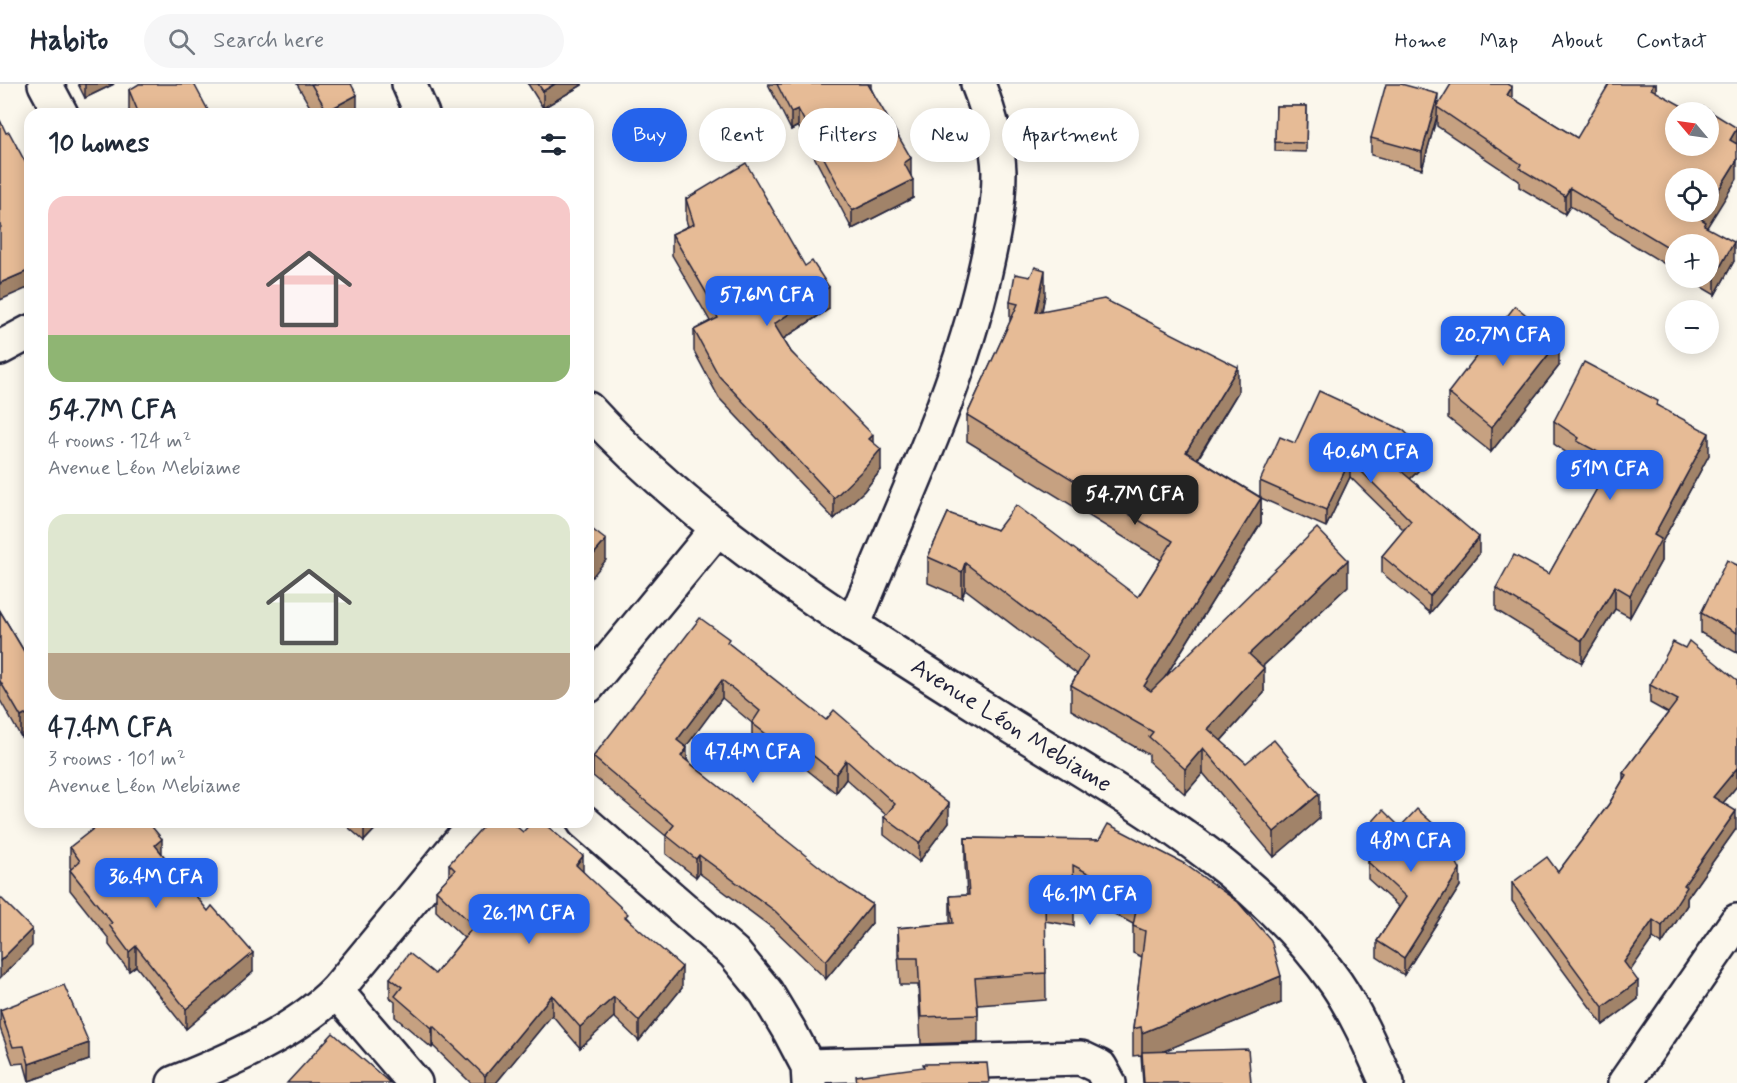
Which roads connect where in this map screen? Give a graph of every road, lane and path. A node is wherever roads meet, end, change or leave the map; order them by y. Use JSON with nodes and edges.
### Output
{"nodes":[{"id":1,"x":45,"y":84,"type":"edge"},
{"id":2,"x":409,"y":84,"type":"edge"},
{"id":3,"x":978,"y":84,"type":"edge"},
{"id":4,"x":58,"y":108,"type":"edge"},
{"id":5,"x":419,"y":108,"type":"edge"},
{"id":6,"x":24,"y":335,"type":"edge"},
{"id":7,"x":0,"y":348,"type":"edge"},
{"id":8,"x":594,"y":416,"type":"edge"},
{"id":9,"x":718,"y":528,"type":"junction"},
{"id":10,"x":853,"y":626,"type":"junction"},
{"id":11,"x":594,"y":679,"type":"edge"},
{"id":12,"x":471,"y":828,"type":"edge"},
{"id":13,"x":591,"y":828,"type":"edge"},
{"id":14,"x":1737,"y":921,"type":"edge"},
{"id":15,"x":336,"y":991,"type":"junction"},
{"id":16,"x":808,"y":1075,"type":"edge"},
{"id":17,"x":174,"y":1083,"type":"edge"},
{"id":18,"x":416,"y":1083,"type":"edge"},
{"id":19,"x":1109,"y":1083,"type":"edge"},
{"id":20,"x":1387,"y":1083,"type":"edge"},
{"id":21,"x":1625,"y":1083,"type":"edge"}],
"edges":[{"from":1,"to":4,"type":"street"},
{"from":2,"to":5,"type":"street"},
{"from":3,"to":10,"type":"street"},
{"from":6,"to":7,"type":"street"},
{"from":8,"to":9,"type":"street","name":"Avenue Léon Mebiame"},
{"from":9,"to":10,"type":"street","name":"Avenue Léon Mebiame"},
{"from":9,"to":11,"type":"street"},
{"from":10,"to":20,"type":"street","name":"Avenue Léon Mebiame"},
{"from":12,"to":15,"type":"street"},
{"from":13,"to":16,"type":"street"},
{"from":14,"to":21,"type":"street"},
{"from":15,"to":17,"type":"street"},
{"from":15,"to":18,"type":"street"},
{"from":16,"to":19,"type":"street"}]}
